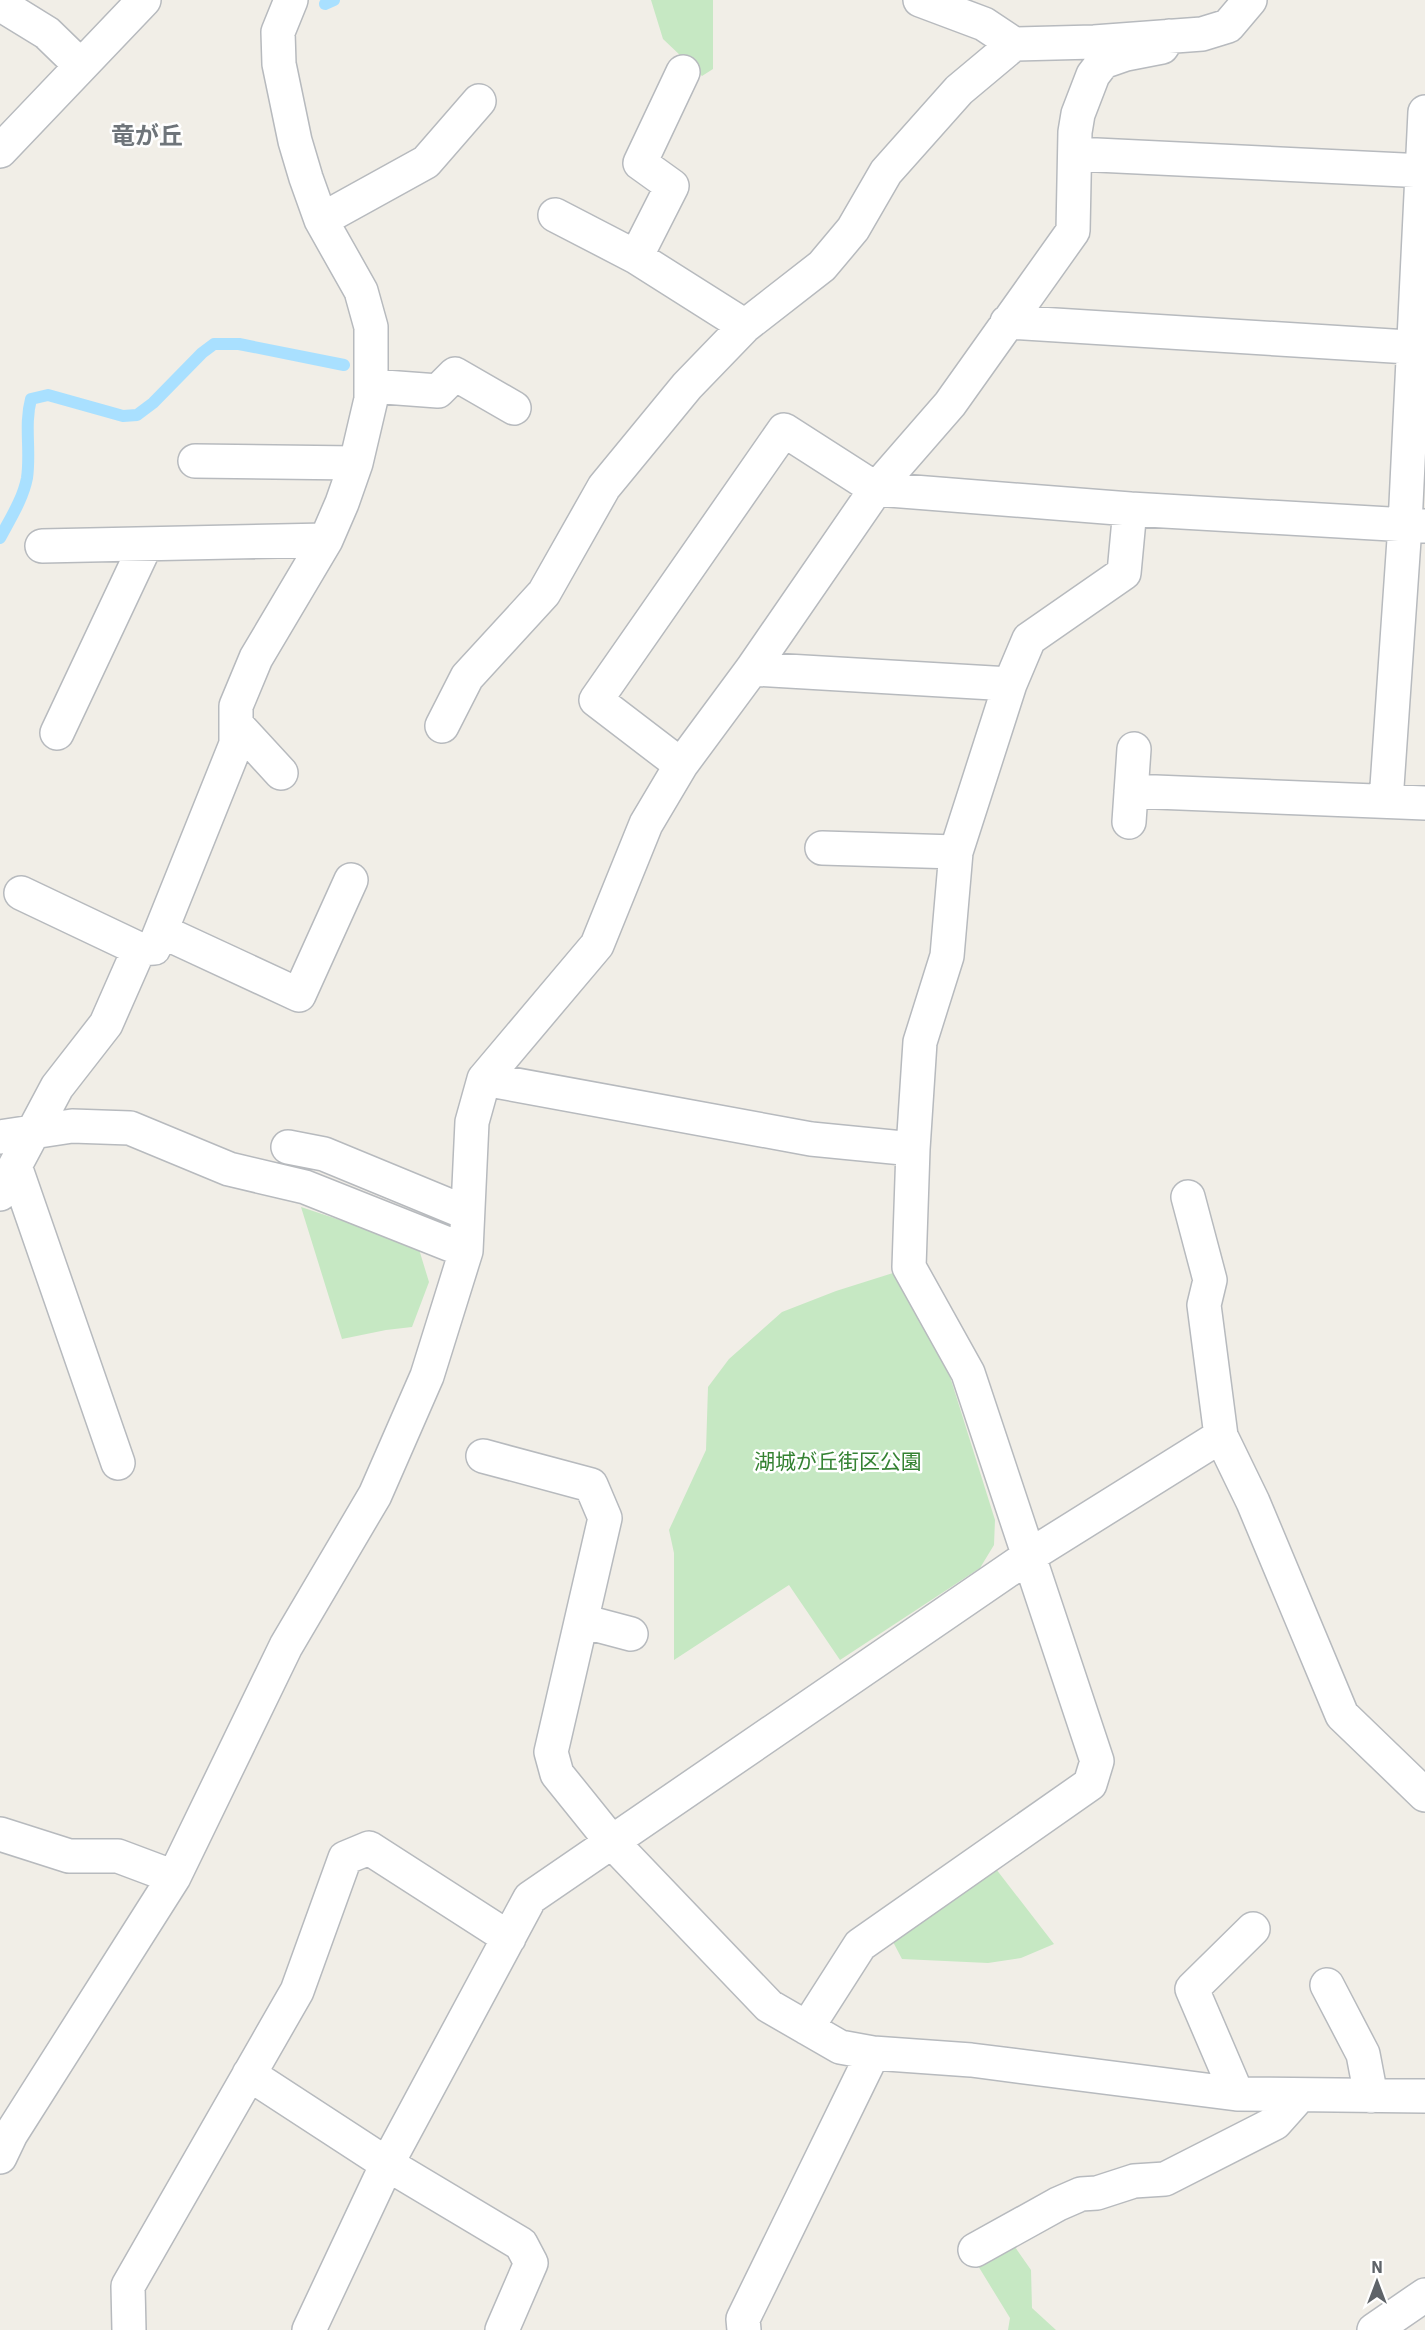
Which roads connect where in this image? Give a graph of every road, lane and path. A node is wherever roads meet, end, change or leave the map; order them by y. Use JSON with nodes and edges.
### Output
{"nodes":[{"id":1,"x":144,"y":0,"type":"edge"},
{"id":2,"x":291,"y":0,"type":"edge"},
{"id":3,"x":920,"y":0,"type":"edge"},
{"id":4,"x":1250,"y":0,"type":"edge"},
{"id":5,"x":0,"y":4,"type":"edge"},
{"id":6,"x":1169,"y":36,"type":"junction"},
{"id":7,"x":1014,"y":44,"type":"junction"},
{"id":8,"x":81,"y":66,"type":"junction"},
{"id":9,"x":683,"y":72,"type":"dead end"},
{"id":10,"x":479,"y":101,"type":"dead end"},
{"id":11,"x":1425,"y":112,"type":"edge"},
{"id":12,"x":0,"y":151,"type":"edge"},
{"id":13,"x":1076,"y":154,"type":"junction"},
{"id":14,"x":1423,"y":171,"type":"edge"},
{"id":15,"x":555,"y":215,"type":"dead end"},
{"id":16,"x":321,"y":220,"type":"junction"},
{"id":17,"x":636,"y":258,"type":"junction"},
{"id":18,"x":1007,"y":322,"type":"junction"},
{"id":19,"x":745,"y":326,"type":"junction"},
{"id":20,"x":1419,"y":348,"type":"edge"},
{"id":21,"x":370,"y":386,"type":"junction"},
{"id":22,"x":514,"y":408,"type":"dead end"},
{"id":23,"x":195,"y":460,"type":"dead end"},
{"id":24,"x":356,"y":463,"type":"junction"},
{"id":25,"x":876,"y":489,"type":"junction"},
{"id":26,"x":1130,"y":510,"type":"junction"},
{"id":27,"x":1415,"y":526,"type":"edge"},
{"id":28,"x":326,"y":540,"type":"junction"},
{"id":29,"x":146,"y":544,"type":"junction"},
{"id":30,"x":42,"y":546,"type":"dead end"},
{"id":31,"x":753,"y":669,"type":"junction"},
{"id":32,"x":1010,"y":684,"type":"junction"},
{"id":33,"x":236,"y":724,"type":"junction"},
{"id":34,"x":442,"y":726,"type":"dead end"},
{"id":35,"x":57,"y":733,"type":"dead end"},
{"id":36,"x":1134,"y":749,"type":"dead end"},
{"id":37,"x":681,"y":765,"type":"junction"},
{"id":38,"x":281,"y":773,"type":"dead end"},
{"id":39,"x":1386,"y":801,"type":"junction"},
{"id":40,"x":1425,"y":803,"type":"edge"},
{"id":41,"x":822,"y":848,"type":"dead end"},
{"id":42,"x":956,"y":852,"type":"junction"},
{"id":43,"x":351,"y":880,"type":"dead end"},
{"id":44,"x":21,"y":893,"type":"dead end"},
{"id":45,"x":150,"y":940,"type":"junction"},
{"id":46,"x":484,"y":1079,"type":"junction"},
{"id":47,"x":33,"y":1133,"type":"junction"},
{"id":48,"x":0,"y":1137,"type":"edge"},
{"id":49,"x":288,"y":1147,"type":"dead end"},
{"id":50,"x":913,"y":1149,"type":"junction"},
{"id":51,"x":15,"y":1166,"type":"junction"},
{"id":52,"x":0,"y":1194,"type":"edge"},
{"id":53,"x":1188,"y":1197,"type":"dead end"},
{"id":54,"x":467,"y":1213,"type":"junction"},
{"id":55,"x":466,"y":1251,"type":"junction"},
{"id":56,"x":1221,"y":1436,"type":"junction"},
{"id":57,"x":483,"y":1456,"type":"dead end"},
{"id":58,"x":118,"y":1463,"type":"dead end"},
{"id":59,"x":1029,"y":1556,"type":"junction"},
{"id":60,"x":582,"y":1621,"type":"junction"},
{"id":61,"x":631,"y":1634,"type":"dead end"},
{"id":62,"x":1425,"y":1795,"type":"edge"},
{"id":63,"x":0,"y":1834,"type":"edge"},
{"id":64,"x":611,"y":1841,"type":"junction"},
{"id":65,"x":174,"y":1877,"type":"junction"},
{"id":66,"x":1253,"y":1929,"type":"dead end"},
{"id":67,"x":509,"y":1938,"type":"junction"},
{"id":68,"x":1327,"y":1985,"type":"dead end"},
{"id":69,"x":807,"y":2028,"type":"junction"},
{"id":70,"x":873,"y":2053,"type":"junction"},
{"id":71,"x":249,"y":2074,"type":"junction"},
{"id":72,"x":1236,"y":2094,"type":"junction"},
{"id":73,"x":1300,"y":2095,"type":"junction"},
{"id":74,"x":1371,"y":2096,"type":"junction"},
{"id":75,"x":1425,"y":2096,"type":"edge"},
{"id":76,"x":0,"y":2157,"type":"edge"},
{"id":77,"x":387,"y":2164,"type":"junction"},
{"id":78,"x":975,"y":2250,"type":"dead end"},
{"id":79,"x":1425,"y":2295,"type":"edge"},
{"id":80,"x":129,"y":2330,"type":"edge"},
{"id":81,"x":309,"y":2330,"type":"edge"},
{"id":82,"x":502,"y":2330,"type":"edge"},
{"id":83,"x":744,"y":2330,"type":"edge"},
{"id":84,"x":1374,"y":2330,"type":"edge"}],
"edges":[{"from":1,"to":8,"type":"street"},
{"from":2,"to":16,"type":"street"},
{"from":3,"to":7,"type":"street"},
{"from":4,"to":6,"type":"street"},
{"from":5,"to":8,"type":"street"},
{"from":6,"to":7,"type":"street"},
{"from":6,"to":13,"type":"street"},
{"from":7,"to":19,"type":"street"},
{"from":8,"to":12,"type":"street"},
{"from":9,"to":17,"type":"street"},
{"from":10,"to":16,"type":"street"},
{"from":11,"to":14,"type":"street"},
{"from":13,"to":14,"type":"street"},
{"from":13,"to":18,"type":"street"},
{"from":14,"to":20,"type":"street"},
{"from":15,"to":17,"type":"street"},
{"from":16,"to":21,"type":"street"},
{"from":17,"to":19,"type":"street"},
{"from":18,"to":20,"type":"street"},
{"from":18,"to":25,"type":"street"},
{"from":19,"to":34,"type":"street"},
{"from":20,"to":27,"type":"street"},
{"from":21,"to":22,"type":"street"},
{"from":21,"to":24,"type":"street"},
{"from":23,"to":24,"type":"street"},
{"from":24,"to":28,"type":"street"},
{"from":25,"to":26,"type":"street"},
{"from":25,"to":31,"type":"street"},
{"from":25,"to":37,"type":"street"},
{"from":26,"to":27,"type":"street"},
{"from":26,"to":32,"type":"street"},
{"from":27,"to":39,"type":"street"},
{"from":28,"to":29,"type":"street"},
{"from":28,"to":33,"type":"street"},
{"from":29,"to":30,"type":"street"},
{"from":29,"to":35,"type":"street"},
{"from":31,"to":32,"type":"street"},
{"from":31,"to":37,"type":"street"},
{"from":32,"to":42,"type":"street"},
{"from":33,"to":38,"type":"street"},
{"from":33,"to":45,"type":"street"},
{"from":36,"to":39,"type":"street"},
{"from":37,"to":46,"type":"street"},
{"from":39,"to":40,"type":"street"},
{"from":41,"to":42,"type":"street"},
{"from":42,"to":50,"type":"street"},
{"from":43,"to":45,"type":"street"},
{"from":44,"to":45,"type":"street"},
{"from":45,"to":47,"type":"street"},
{"from":46,"to":50,"type":"street"},
{"from":46,"to":54,"type":"street"},
{"from":47,"to":48,"type":"street"},
{"from":47,"to":51,"type":"street"},
{"from":47,"to":55,"type":"street"},
{"from":49,"to":54,"type":"street"},
{"from":50,"to":59,"type":"street"},
{"from":51,"to":52,"type":"street"},
{"from":51,"to":58,"type":"street"},
{"from":53,"to":56,"type":"street"},
{"from":54,"to":55,"type":"street"},
{"from":55,"to":65,"type":"street"},
{"from":56,"to":59,"type":"street"},
{"from":56,"to":62,"type":"street"},
{"from":57,"to":60,"type":"street"},
{"from":59,"to":64,"type":"street"},
{"from":59,"to":69,"type":"street"},
{"from":60,"to":61,"type":"street"},
{"from":60,"to":64,"type":"street"},
{"from":63,"to":65,"type":"street"},
{"from":64,"to":67,"type":"street"},
{"from":64,"to":69,"type":"street"},
{"from":65,"to":76,"type":"street"},
{"from":66,"to":72,"type":"street"},
{"from":67,"to":71,"type":"street"},
{"from":67,"to":77,"type":"street"},
{"from":68,"to":74,"type":"street"},
{"from":69,"to":70,"type":"street"},
{"from":70,"to":72,"type":"street"},
{"from":70,"to":83,"type":"street"},
{"from":71,"to":77,"type":"street"},
{"from":71,"to":80,"type":"street"},
{"from":72,"to":73,"type":"street"},
{"from":73,"to":74,"type":"street"},
{"from":73,"to":78,"type":"street"},
{"from":74,"to":75,"type":"street"},
{"from":77,"to":81,"type":"street"},
{"from":77,"to":82,"type":"street"},
{"from":79,"to":84,"type":"street"}]}
